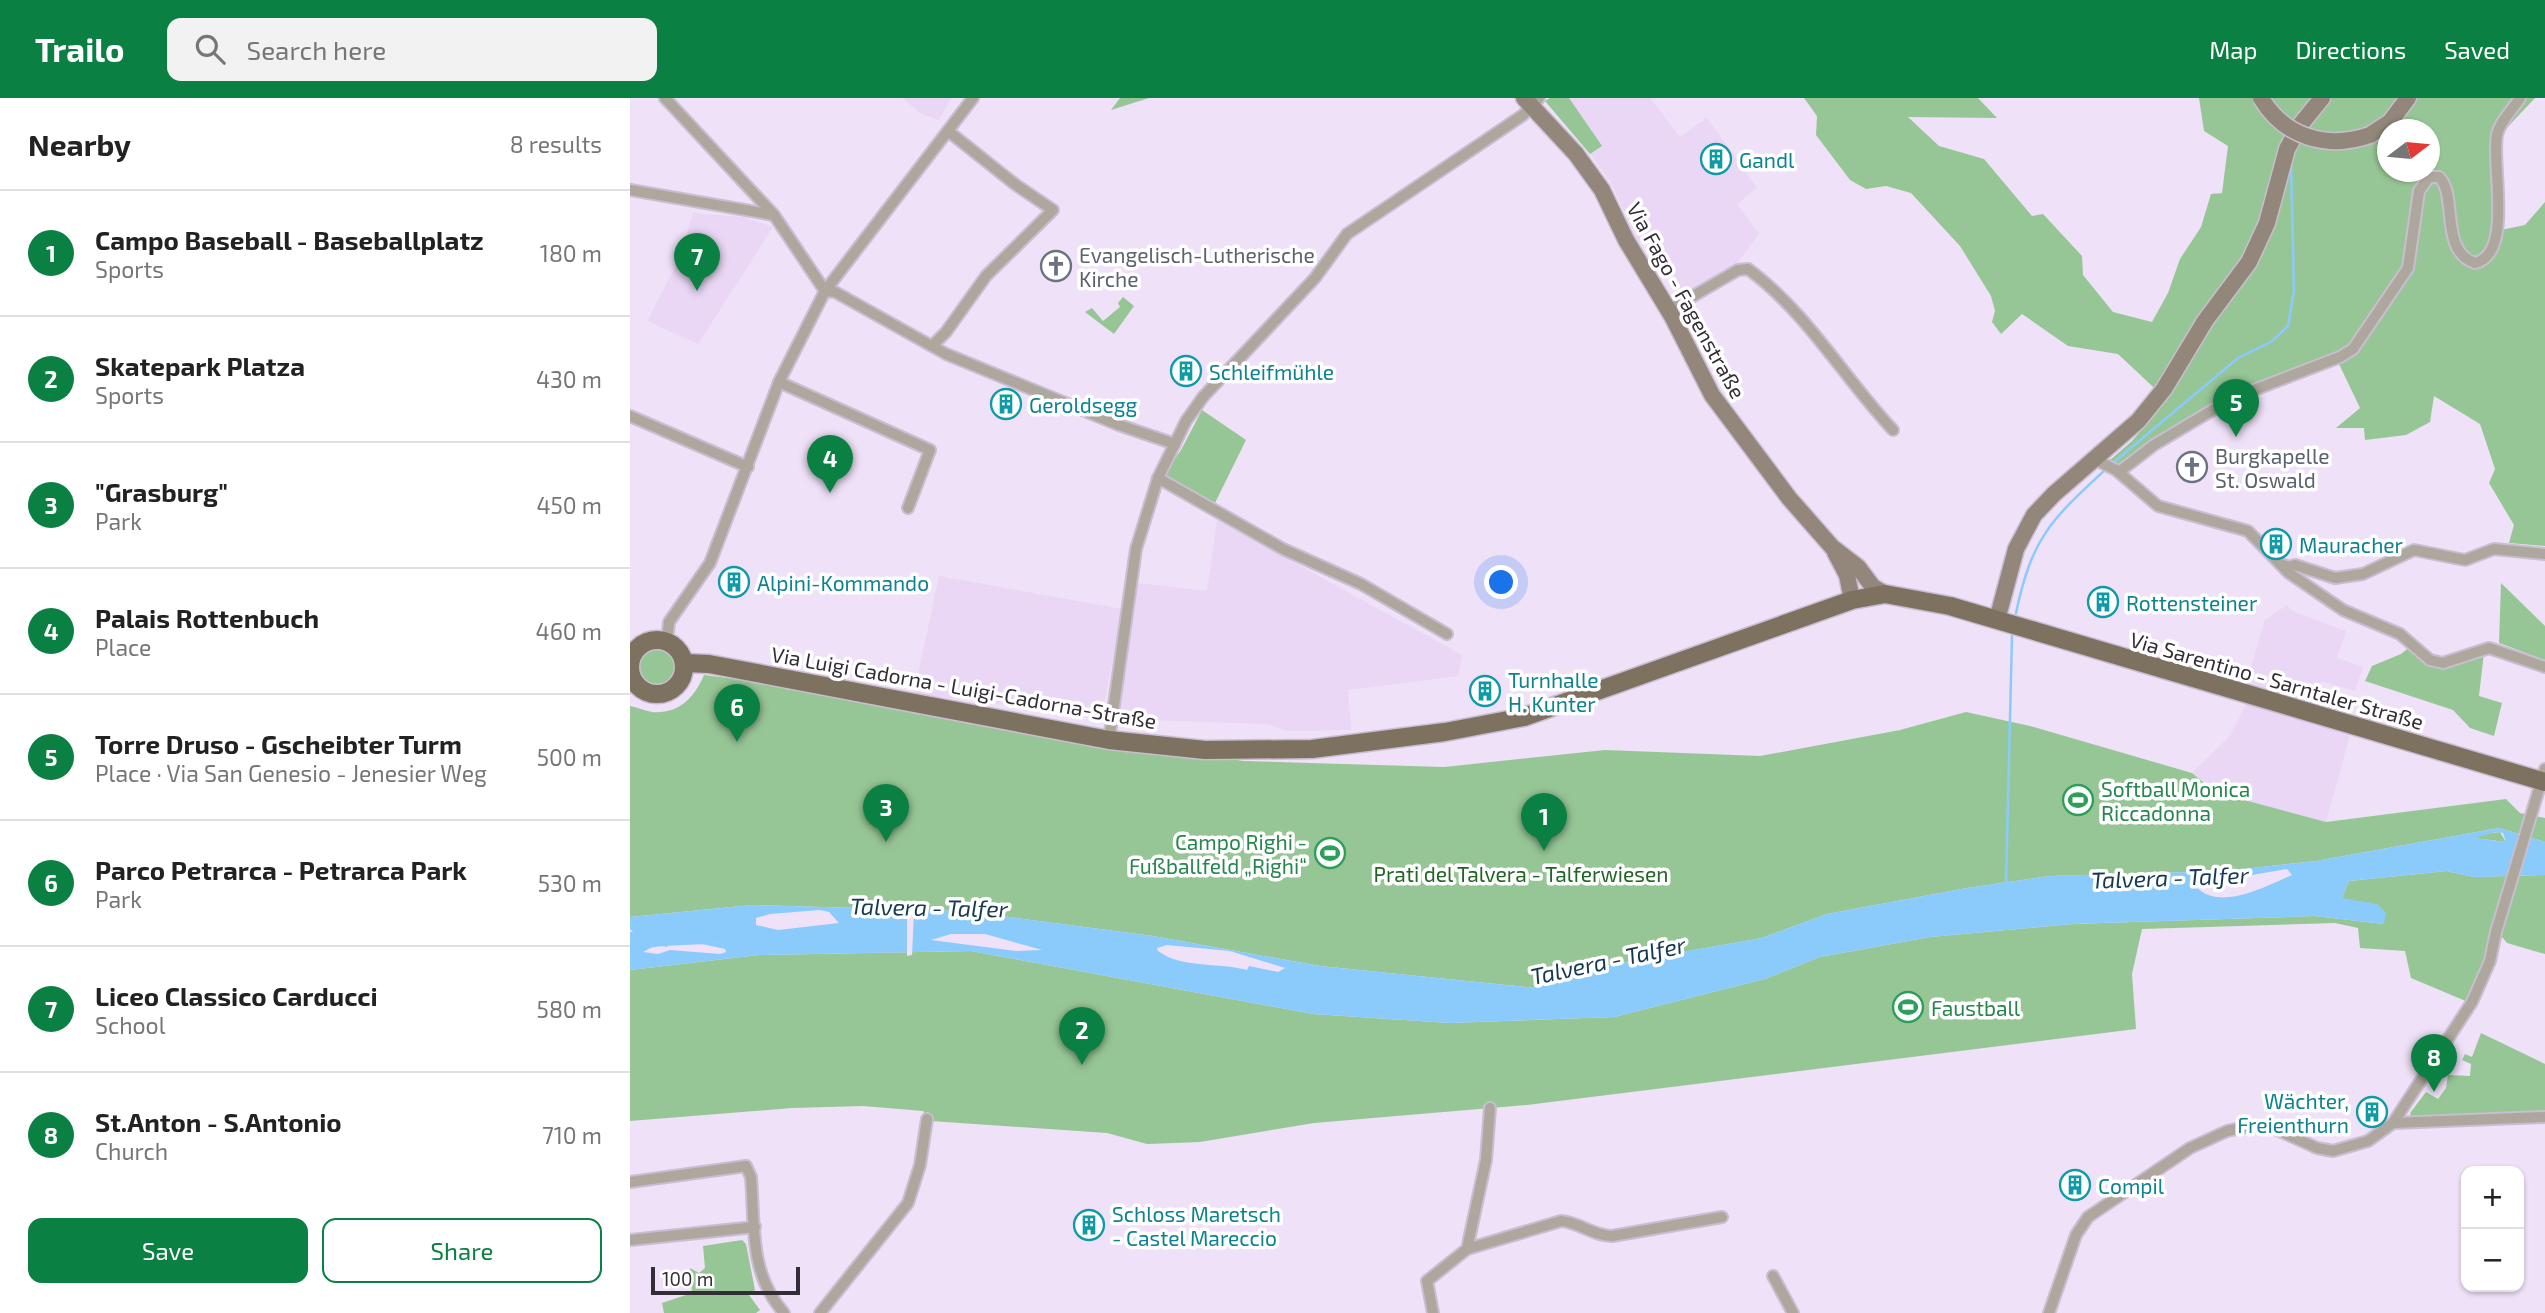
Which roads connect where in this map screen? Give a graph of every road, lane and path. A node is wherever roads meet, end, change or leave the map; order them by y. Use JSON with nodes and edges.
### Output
{"nodes":[{"id":1,"x":664,"y":98,"type":"edge"},
{"id":2,"x":973,"y":98,"type":"edge"},
{"id":3,"x":2261,"y":98,"type":"edge"},
{"id":4,"x":2322,"y":98,"type":"edge"},
{"id":5,"x":2408,"y":98,"type":"edge"},
{"id":6,"x":2520,"y":98,"type":"edge"},
{"id":7,"x":1532,"y":101,"type":"edge"},
{"id":8,"x":947,"y":131,"type":"junction"},
{"id":9,"x":630,"y":190,"type":"edge"},
{"id":10,"x":774,"y":215,"type":"junction"},
{"id":11,"x":825,"y":291,"type":"junction"},
{"id":12,"x":1669,"y":310,"type":"junction"},
{"id":13,"x":933,"y":345,"type":"junction"},
{"id":14,"x":779,"y":382,"type":"junction"},
{"id":15,"x":630,"y":416,"type":"edge"},
{"id":16,"x":1894,"y":430,"type":"dead end"},
{"id":17,"x":1175,"y":444,"type":"junction"},
{"id":18,"x":2099,"y":462,"type":"junction"},
{"id":19,"x":748,"y":467,"type":"junction"},
{"id":20,"x":2117,"y":471,"type":"junction"},
{"id":21,"x":1158,"y":478,"type":"junction"},
{"id":22,"x":908,"y":508,"type":"dead end"},
{"id":23,"x":1832,"y":547,"type":"junction"},
{"id":24,"x":2545,"y":554,"type":"edge"},
{"id":25,"x":2277,"y":563,"type":"junction"},
{"id":26,"x":1885,"y":594,"type":"junction"},
{"id":27,"x":1852,"y":600,"type":"junction"},
{"id":28,"x":1997,"y":620,"type":"junction"},
{"id":29,"x":1447,"y":634,"type":"dead end"},
{"id":30,"x":667,"y":641,"type":"junction"},
{"id":31,"x":632,"y":651,"type":"edge"},
{"id":32,"x":685,"y":663,"type":"junction"},
{"id":33,"x":2545,"y":667,"type":"edge"},
{"id":34,"x":633,"y":686,"type":"edge"},
{"id":35,"x":1109,"y":740,"type":"junction"},
{"id":36,"x":2541,"y":782,"type":"edge"},
{"id":37,"x":1490,"y":1108,"type":"dead end"},
{"id":38,"x":2545,"y":1117,"type":"edge"},
{"id":39,"x":928,"y":1119,"type":"dead end"},
{"id":40,"x":2392,"y":1123,"type":"junction"},
{"id":41,"x":630,"y":1182,"type":"edge"},
{"id":42,"x":1722,"y":1217,"type":"dead end"},
{"id":43,"x":755,"y":1227,"type":"junction"},
{"id":44,"x":630,"y":1240,"type":"edge"},
{"id":45,"x":1467,"y":1249,"type":"junction"},
{"id":46,"x":1773,"y":1276,"type":"dead end"},
{"id":47,"x":784,"y":1313,"type":"edge"},
{"id":48,"x":820,"y":1313,"type":"edge"},
{"id":49,"x":1433,"y":1313,"type":"edge"},
{"id":50,"x":1793,"y":1313,"type":"edge"},
{"id":51,"x":2049,"y":1313,"type":"edge"}],
"edges":[{"from":1,"to":10,"type":"street"},
{"from":2,"to":8,"type":"street"},
{"from":3,"to":5,"type":"main road","bridge":true},
{"from":4,"to":18,"type":"main road"},
{"from":6,"to":20,"type":"street"},
{"from":7,"to":12,"type":"main road","name":"Via Fago - Fagenstraße"},
{"from":7,"to":17,"type":"street"},
{"from":8,"to":11,"type":"street"},
{"from":8,"to":13,"type":"street"},
{"from":9,"to":10,"type":"street"},
{"from":10,"to":11,"type":"street"},
{"from":11,"to":13,"type":"street"},
{"from":11,"to":14,"type":"street"},
{"from":12,"to":16,"type":"street"},
{"from":12,"to":23,"type":"main road","name":"Via Fago - Fagenstraße"},
{"from":13,"to":17,"type":"street"},
{"from":14,"to":19,"type":"street"},
{"from":14,"to":22,"type":"street"},
{"from":15,"to":19,"type":"street"},
{"from":17,"to":21,"type":"street"},
{"from":18,"to":20,"type":"street"},
{"from":18,"to":28,"type":"main road"},
{"from":19,"to":30,"type":"street"},
{"from":20,"to":25,"type":"street"},
{"from":21,"to":29,"type":"street"},
{"from":21,"to":35,"type":"street"},
{"from":23,"to":26,"type":"main road","name":"Via Fago - Fagenstraße"},
{"from":23,"to":27,"type":"main road","name":"Via Fago - Fagenstraße"},
{"from":24,"to":25,"type":"street"},
{"from":25,"to":33,"type":"street"},
{"from":26,"to":27,"type":"main road","name":"Via Luigi Cadorna - Luigi-Cadorna-Straße"},
{"from":26,"to":28,"type":"main road","name":"Via Sarentino - Sarntaler Straße"},
{"from":27,"to":35,"type":"main road","name":"Via Luigi Cadorna - Luigi-Cadorna-Straße"},
{"from":28,"to":36,"type":"main road","name":"Via Sarentino - Sarntaler Straße"},
{"from":30,"to":31,"type":"main road"},
{"from":30,"to":32,"type":"main road"},
{"from":31,"to":34,"type":"main road"},
{"from":32,"to":34,"type":"main road"},
{"from":32,"to":35,"type":"main road","name":"Via Luigi Cadorna - Luigi-Cadorna-Straße"},
{"from":36,"to":40,"type":"street"},
{"from":37,"to":45,"type":"street"},
{"from":38,"to":40,"type":"street"},
{"from":39,"to":48,"type":"street"},
{"from":40,"to":51,"type":"street"},
{"from":41,"to":43,"type":"street"},
{"from":42,"to":45,"type":"street"},
{"from":43,"to":44,"type":"street"},
{"from":43,"to":47,"type":"street"},
{"from":45,"to":49,"type":"street"},
{"from":46,"to":50,"type":"street"}]}
